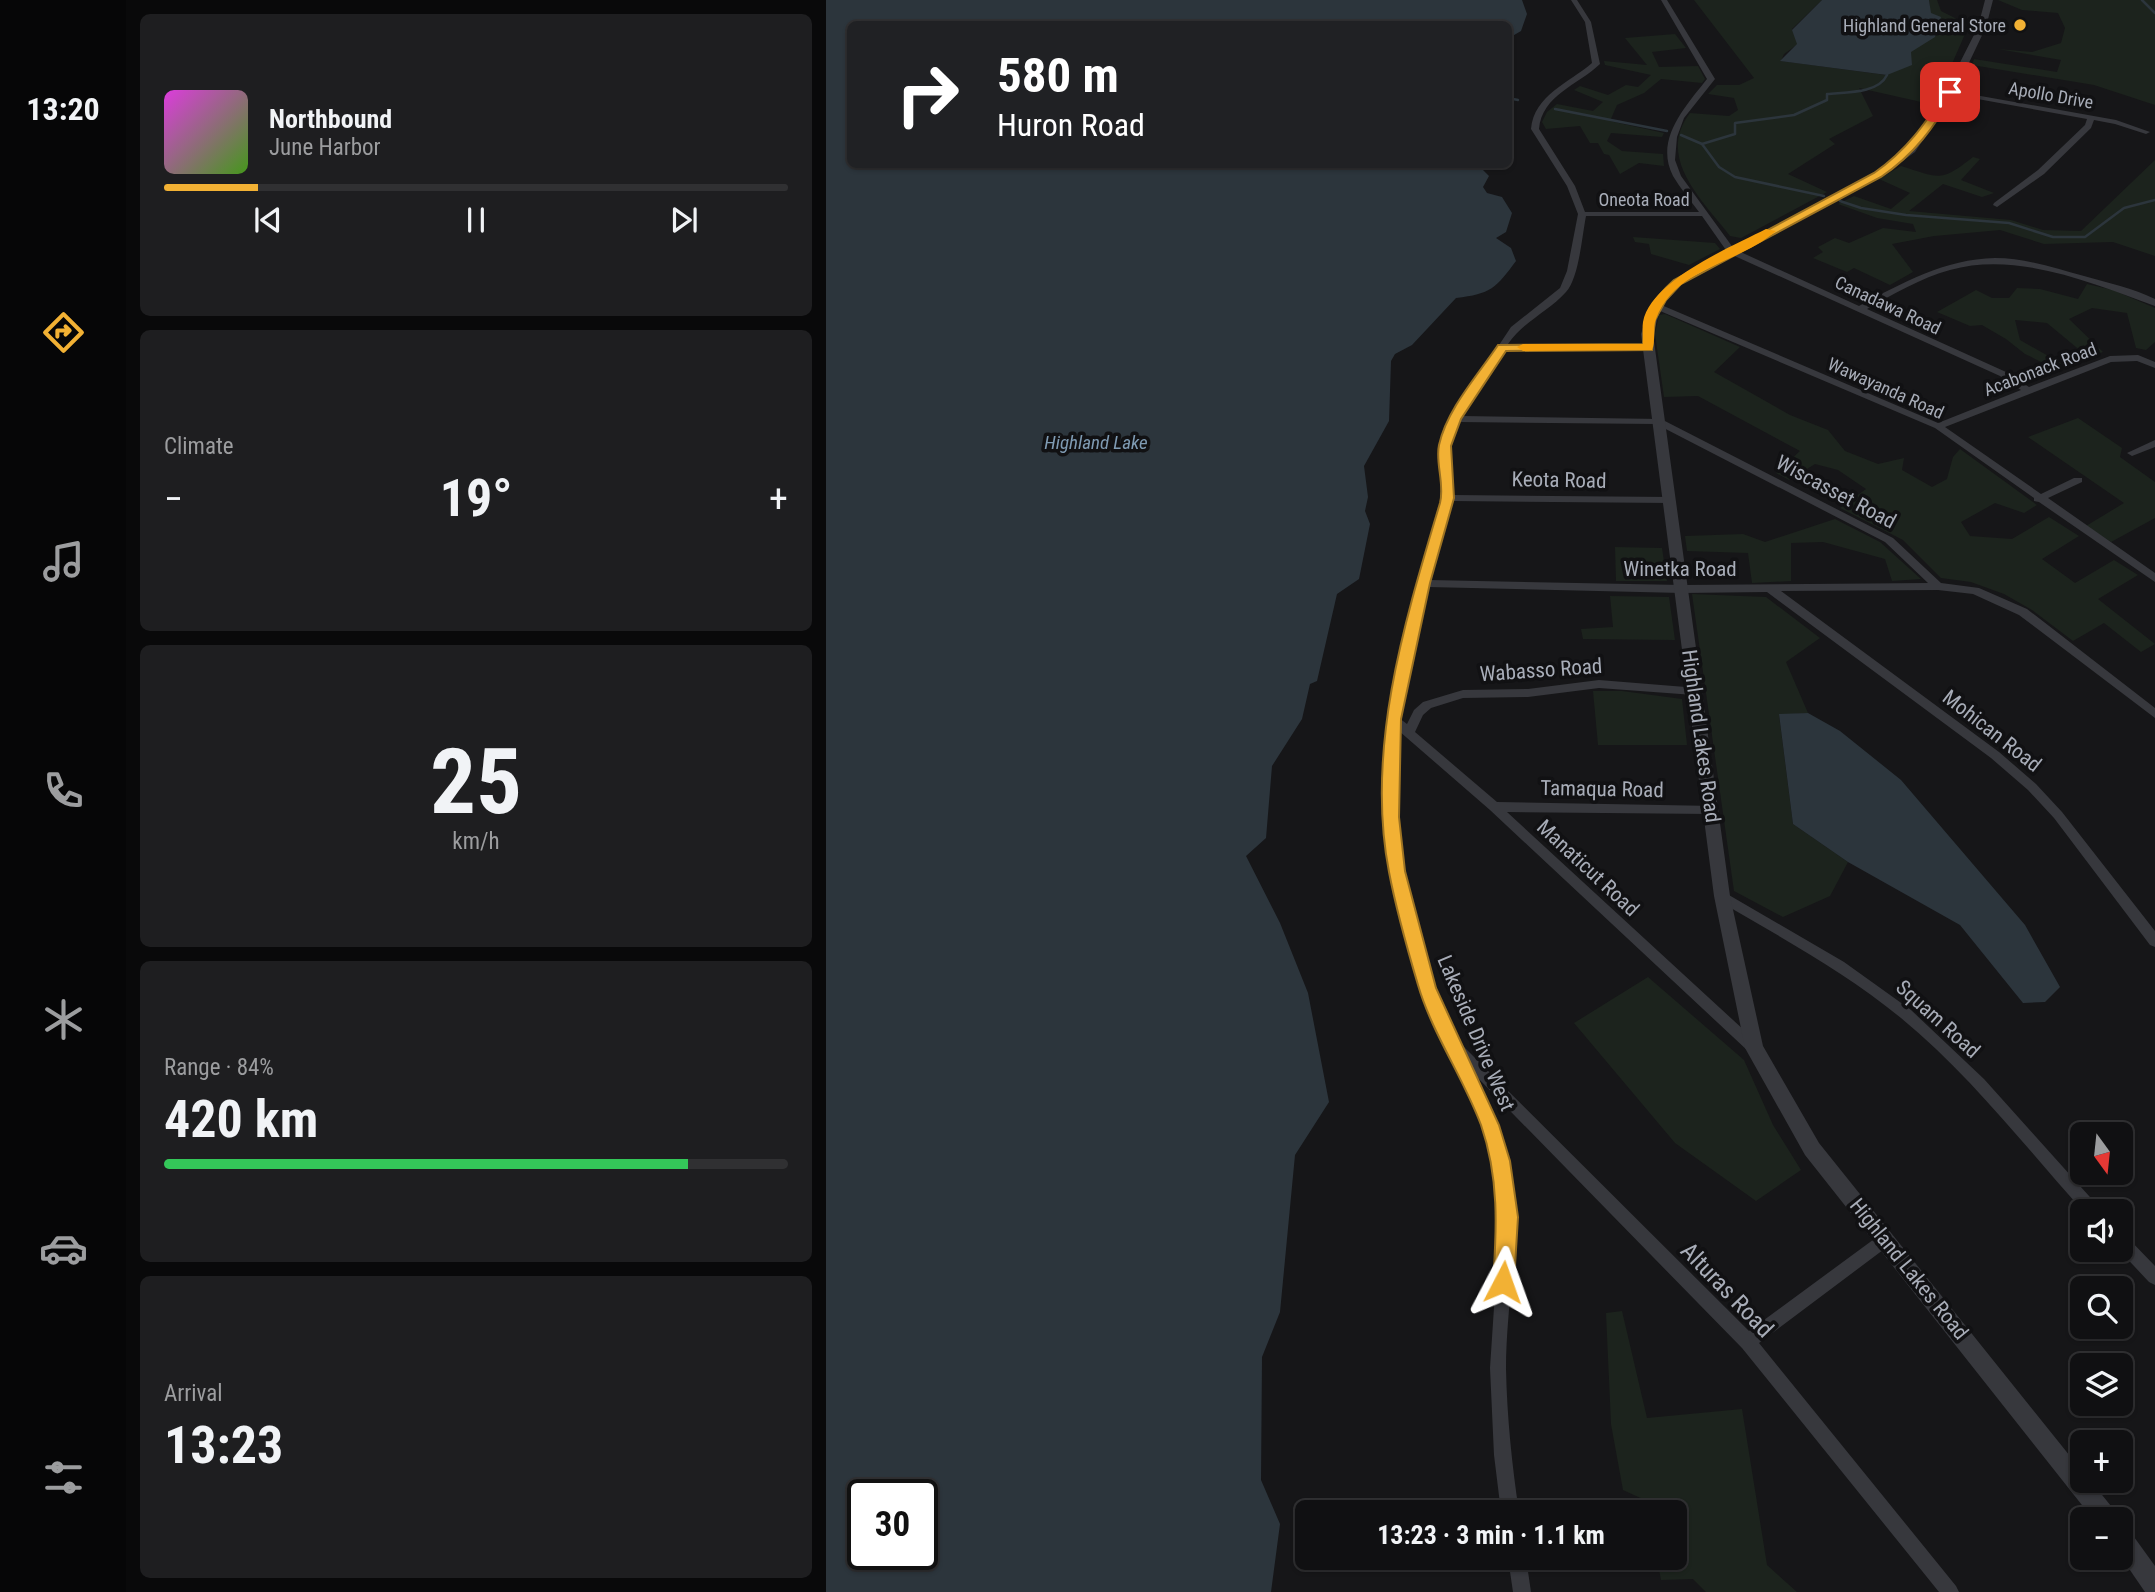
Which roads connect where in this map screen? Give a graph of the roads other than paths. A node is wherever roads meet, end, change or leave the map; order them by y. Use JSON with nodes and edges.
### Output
{"nodes":[{"id":1,"x":1574,"y":0,"type":"edge"},
{"id":2,"x":1664,"y":0,"type":"edge"},
{"id":3,"x":1989,"y":0,"type":"edge"},
{"id":4,"x":1950,"y":92,"type":"junction"},
{"id":5,"x":2091,"y":118,"type":"junction"},
{"id":6,"x":2146,"y":132,"type":"dead end"},
{"id":7,"x":1997,"y":205,"type":"dead end"},
{"id":8,"x":1706,"y":214,"type":"junction"},
{"id":9,"x":1582,"y":215,"type":"junction"},
{"id":10,"x":1731,"y":251,"type":"junction"},
{"id":11,"x":2155,"y":303,"type":"edge"},
{"id":12,"x":1656,"y":306,"type":"junction"},
{"id":13,"x":1860,"y":309,"type":"junction"},
{"id":14,"x":1502,"y":347,"type":"junction"},
{"id":15,"x":1648,"y":348,"type":"junction"},
{"id":16,"x":2155,"y":365,"type":"edge"},
{"id":17,"x":2029,"y":391,"type":"junction"},
{"id":18,"x":1455,"y":419,"type":"junction"},
{"id":19,"x":1658,"y":421,"type":"junction"},
{"id":20,"x":1938,"y":426,"type":"junction"},
{"id":21,"x":2155,"y":443,"type":"edge"},
{"id":22,"x":2132,"y":453,"type":"dead end"},
{"id":23,"x":2078,"y":480,"type":"dead end"},
{"id":24,"x":1448,"y":498,"type":"junction"},
{"id":25,"x":2038,"y":499,"type":"junction"},
{"id":26,"x":1670,"y":500,"type":"junction"},
{"id":27,"x":2155,"y":578,"type":"edge"},
{"id":28,"x":1423,"y":583,"type":"junction"},
{"id":29,"x":1938,"y":586,"type":"junction"},
{"id":30,"x":1769,"y":588,"type":"junction"},
{"id":31,"x":1682,"y":589,"type":"junction"},
{"id":32,"x":1694,"y":691,"type":"junction"},
{"id":33,"x":2155,"y":714,"type":"edge"},
{"id":34,"x":1394,"y":719,"type":"junction"},
{"id":35,"x":1409,"y":733,"type":"junction"},
{"id":36,"x":1494,"y":807,"type":"junction"},
{"id":37,"x":1711,"y":809,"type":"junction"},
{"id":38,"x":1722,"y":895,"type":"junction"},
{"id":39,"x":2155,"y":941,"type":"edge"},
{"id":40,"x":1449,"y":1039,"type":"junction"},
{"id":41,"x":1754,"y":1048,"type":"junction"},
{"id":42,"x":2083,"y":1199,"type":"edge"},
{"id":43,"x":1886,"y":1240,"type":"junction"},
{"id":44,"x":2133,"y":1254,"type":"edge"},
{"id":45,"x":2155,"y":1277,"type":"edge"},
{"id":46,"x":1748,"y":1342,"type":"junction"},
{"id":47,"x":1508,"y":1500,"type":"edge"},
{"id":48,"x":2097,"y":1507,"type":"edge"},
{"id":49,"x":2133,"y":1555,"type":"edge"},
{"id":50,"x":1519,"y":1570,"type":"edge"},
{"id":51,"x":2155,"y":1587,"type":"edge"},
{"id":52,"x":1522,"y":1592,"type":"edge"},
{"id":53,"x":1950,"y":1592,"type":"edge"}],
"edges":[{"from":1,"to":9,"type":"street"},
{"from":2,"to":8,"type":"street"},
{"from":3,"to":4,"type":"street"},
{"from":4,"to":5,"type":"street","name":"Apollo Drive"},
{"from":4,"to":10,"type":"street"},
{"from":5,"to":6,"type":"street","name":"Apollo Drive"},
{"from":5,"to":7,"type":"street"},
{"from":8,"to":9,"type":"street","name":"Oneota Road"},
{"from":8,"to":10,"type":"street"},
{"from":9,"to":14,"type":"street","name":"Lakeside Drive West"},
{"from":10,"to":12,"type":"street"},
{"from":10,"to":13,"type":"street","name":"Canadawa Road"},
{"from":11,"to":13,"type":"street"},
{"from":12,"to":15,"type":"street","name":"Highland Lakes Road"},
{"from":12,"to":20,"type":"street","name":"Wawayanda Road"},
{"from":13,"to":17,"type":"street","name":"Canadawa Road"},
{"from":14,"to":15,"type":"street"},
{"from":14,"to":18,"type":"street","name":"Lakeside Drive West"},
{"from":15,"to":19,"type":"street","name":"Highland Lakes Road"},
{"from":16,"to":17,"type":"street","name":"Acabonack Road"},
{"from":17,"to":20,"type":"street","name":"Acabonack Road"},
{"from":18,"to":19,"type":"street","name":"Wiscasset Road"},
{"from":18,"to":24,"type":"street","name":"Lakeside Drive West"},
{"from":19,"to":26,"type":"street","name":"Highland Lakes Road"},
{"from":19,"to":29,"type":"street","name":"Wiscasset Road"},
{"from":20,"to":25,"type":"street","name":"Wawayanda Road"},
{"from":21,"to":22,"type":"street"},
{"from":23,"to":25,"type":"street"},
{"from":24,"to":26,"type":"street","name":"Keota Road"},
{"from":24,"to":28,"type":"street","name":"Lakeside Drive West"},
{"from":25,"to":27,"type":"street","name":"Wawayanda Road"},
{"from":26,"to":31,"type":"street","name":"Highland Lakes Road"},
{"from":28,"to":31,"type":"street","name":"Winetka Road"},
{"from":28,"to":34,"type":"street","name":"Lakeside Drive West"},
{"from":29,"to":30,"type":"street","name":"Winetka Road"},
{"from":29,"to":33,"type":"street"},
{"from":30,"to":31,"type":"street","name":"Winetka Road"},
{"from":30,"to":39,"type":"street","name":"Mohican Road"},
{"from":31,"to":32,"type":"street","name":"Highland Lakes Road"},
{"from":32,"to":35,"type":"street","name":"Wabasso Road"},
{"from":32,"to":37,"type":"street","name":"Highland Lakes Road"},
{"from":34,"to":35,"type":"street","name":"Manaticut Road"},
{"from":34,"to":40,"type":"street","name":"Lakeside Drive West"},
{"from":35,"to":36,"type":"street","name":"Manaticut Road"},
{"from":36,"to":37,"type":"street","name":"Tamaqua Road"},
{"from":36,"to":41,"type":"street","name":"Manaticut Road"},
{"from":37,"to":38,"type":"street","name":"Highland Lakes Road"},
{"from":38,"to":41,"type":"street","name":"Highland Lakes Road"},
{"from":38,"to":42,"type":"street","name":"Squam Road"},
{"from":40,"to":46,"type":"street","name":"Alturas Road"},
{"from":40,"to":47,"type":"street","name":"Lakeside Drive West"},
{"from":41,"to":43,"type":"street","name":"Highland Lakes Road"},
{"from":43,"to":46,"type":"street"},
{"from":43,"to":48,"type":"street","name":"Highland Lakes Road"},
{"from":44,"to":45,"type":"street"},
{"from":46,"to":53,"type":"street","name":"Alturas Road"},
{"from":49,"to":51,"type":"street"},
{"from":50,"to":52,"type":"street"}]}
